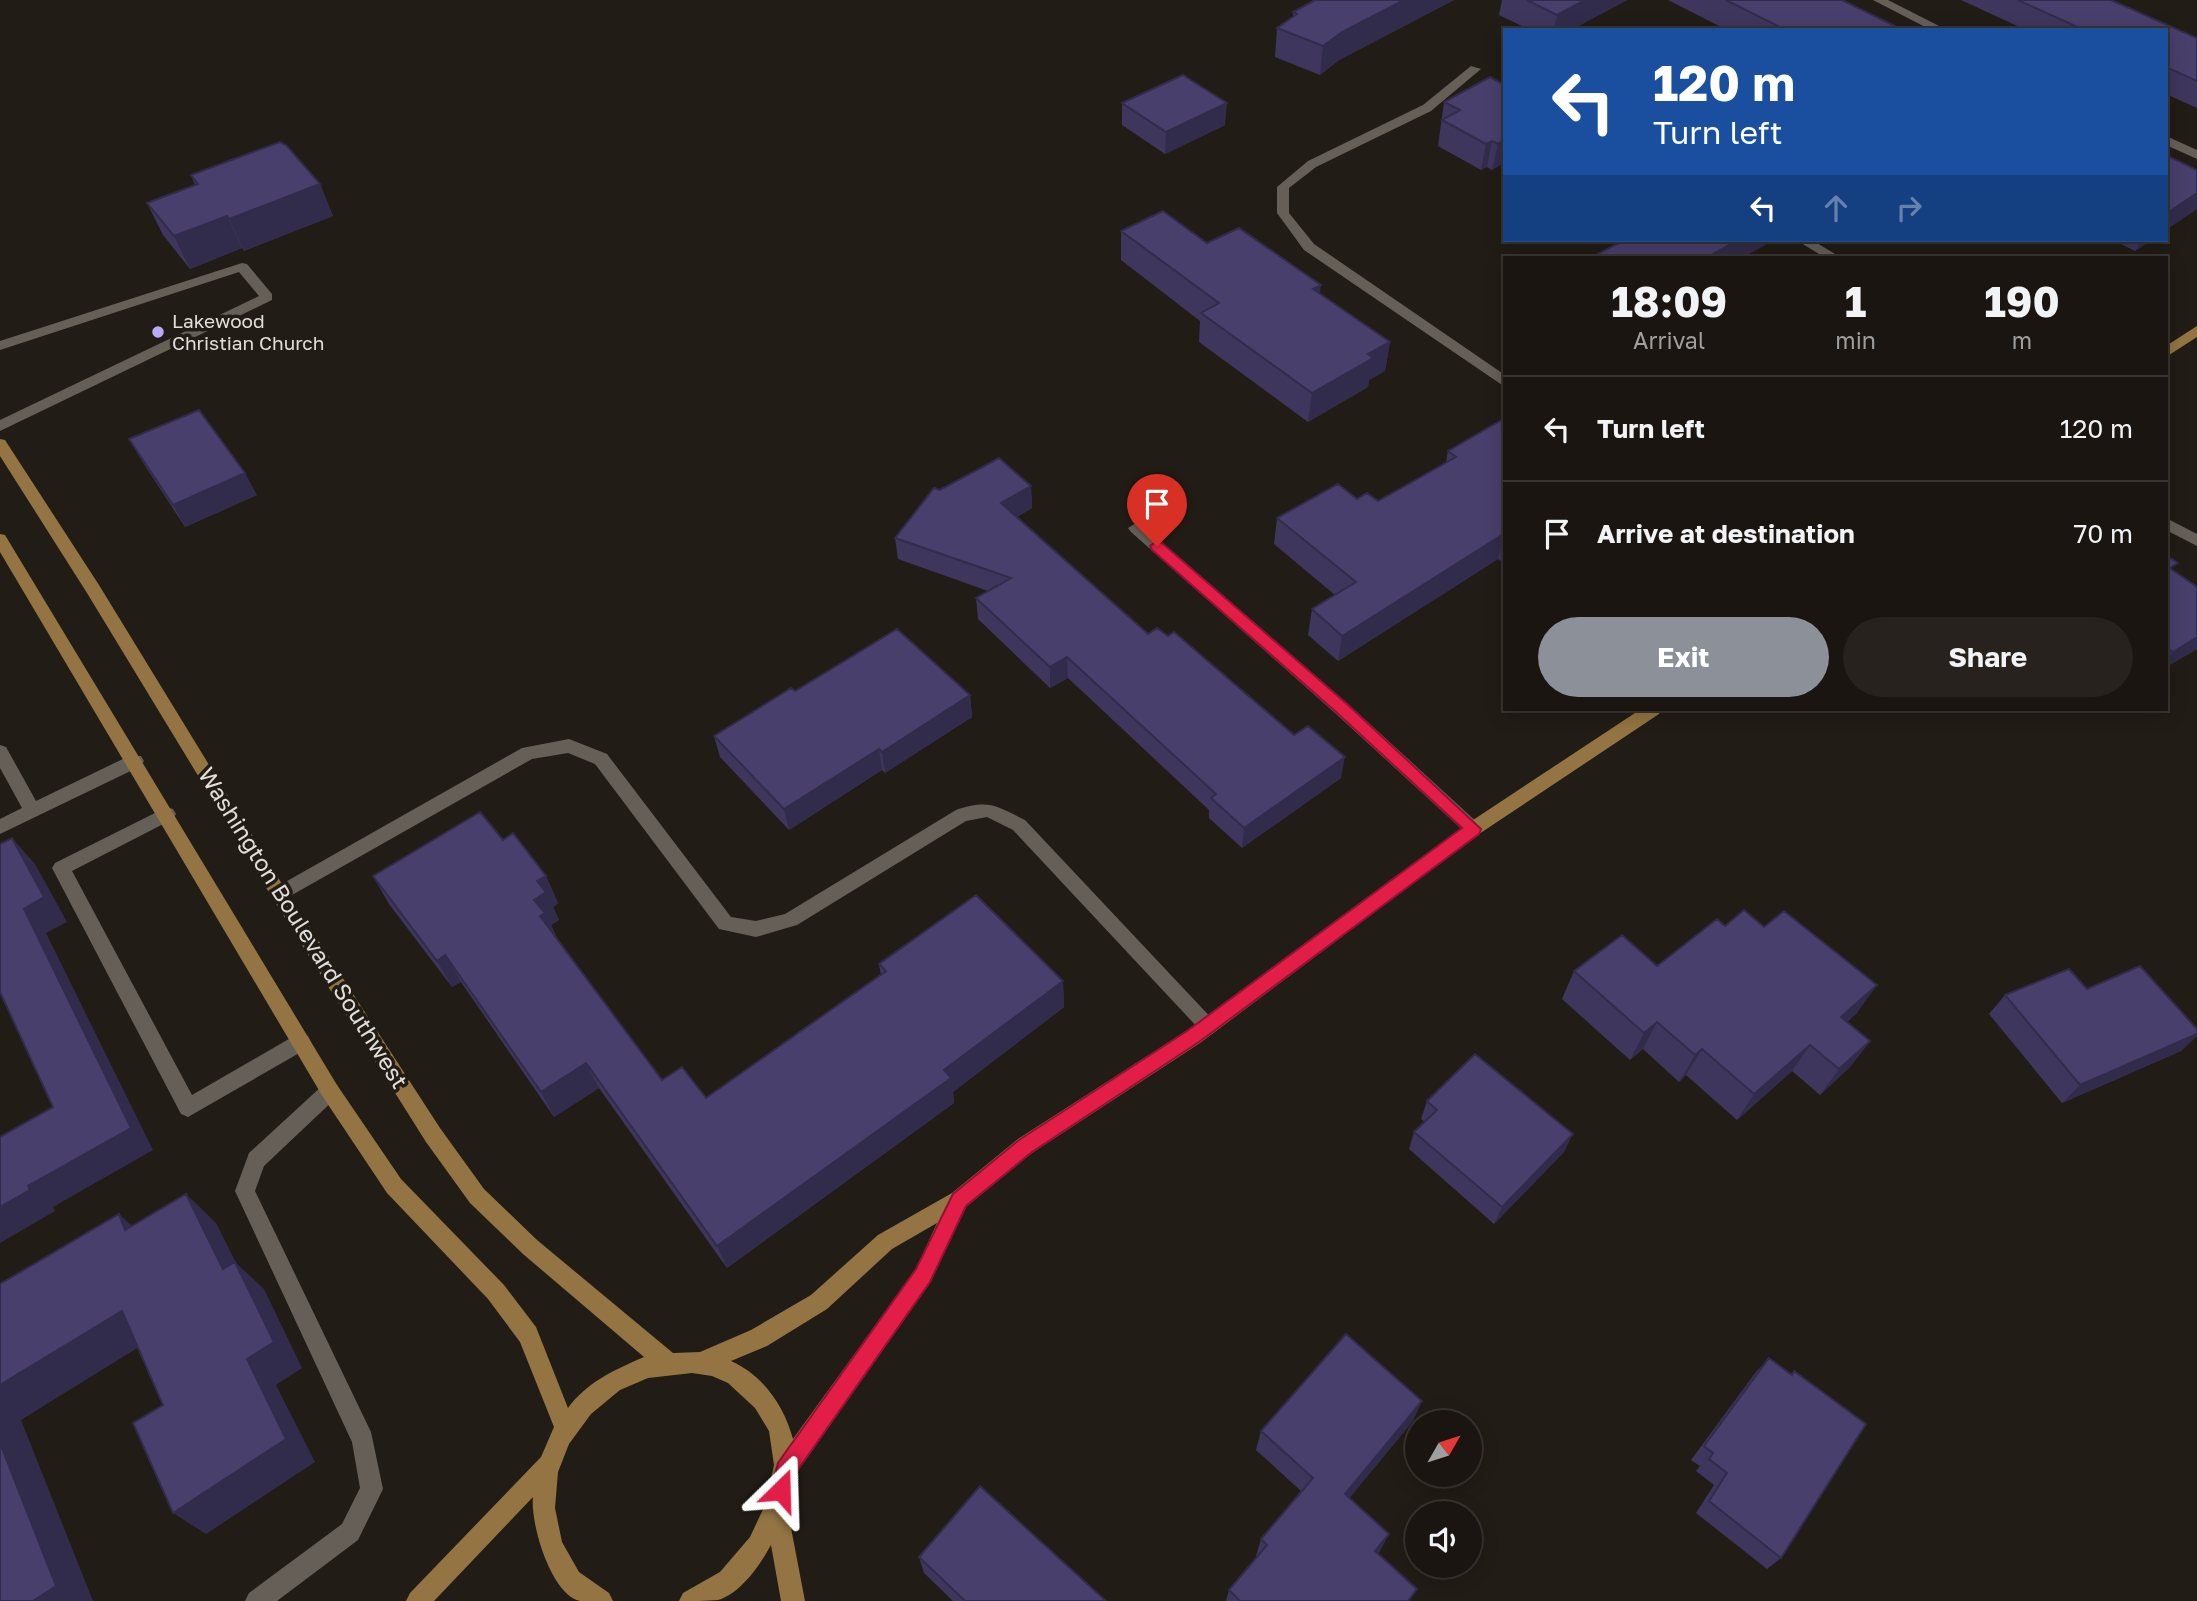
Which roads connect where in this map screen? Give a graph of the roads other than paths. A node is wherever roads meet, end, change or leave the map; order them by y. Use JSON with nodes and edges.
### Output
{"nodes":[{"id":1,"x":1879,"y":0,"type":"edge"},
{"id":2,"x":1937,"y":28,"type":"edge"},
{"id":3,"x":1475,"y":69,"type":"dead end"},
{"id":4,"x":2168,"y":141,"type":"edge"},
{"id":5,"x":2197,"y":155,"type":"edge"},
{"id":6,"x":1806,"y":242,"type":"edge"},
{"id":7,"x":1831,"y":256,"type":"edge"},
{"id":8,"x":2197,"y":330,"type":"edge"},
{"id":9,"x":0,"y":346,"type":"edge"},
{"id":10,"x":2168,"y":352,"type":"edge"},
{"id":11,"x":1503,"y":381,"type":"edge"},
{"id":12,"x":0,"y":426,"type":"edge"},
{"id":13,"x":0,"y":444,"type":"edge"},
{"id":14,"x":2168,"y":524,"type":"edge"},
{"id":15,"x":1136,"y":528,"type":"dead end"},
{"id":16,"x":0,"y":539,"type":"edge"},
{"id":17,"x":2197,"y":541,"type":"edge"},
{"id":18,"x":1650,"y":711,"type":"edge"},
{"id":19,"x":0,"y":752,"type":"edge"},
{"id":20,"x":135,"y":761,"type":"junction"},
{"id":21,"x":32,"y":811,"type":"junction"},
{"id":22,"x":167,"y":814,"type":"junction"},
{"id":23,"x":0,"y":827,"type":"edge"},
{"id":24,"x":1473,"y":829,"type":"junction"},
{"id":25,"x":279,"y":894,"type":"junction"},
{"id":26,"x":1207,"y":1024,"type":"junction"},
{"id":27,"x":301,"y":1042,"type":"junction"},
{"id":28,"x":330,"y":1091,"type":"junction"},
{"id":29,"x":959,"y":1200,"type":"junction"},
{"id":30,"x":666,"y":1361,"type":"junction"},
{"id":31,"x":703,"y":1362,"type":"junction"},
{"id":32,"x":565,"y":1427,"type":"junction"},
{"id":33,"x":547,"y":1466,"type":"junction"},
{"id":34,"x":785,"y":1470,"type":"junction"},
{"id":35,"x":777,"y":1510,"type":"junction"},
{"id":36,"x":257,"y":1601,"type":"edge"},
{"id":37,"x":418,"y":1601,"type":"edge"},
{"id":38,"x":601,"y":1601,"type":"edge"},
{"id":39,"x":691,"y":1601,"type":"edge"},
{"id":40,"x":793,"y":1601,"type":"edge"}],
"edges":[{"from":1,"to":2,"type":"street"},
{"from":3,"to":11,"type":"street"},
{"from":4,"to":5,"type":"street"},
{"from":6,"to":7,"type":"street"},
{"from":8,"to":10,"type":"main road"},
{"from":9,"to":12,"type":"street"},
{"from":13,"to":25,"type":"main road","name":"Washington Boulevard Southwest"},
{"from":14,"to":17,"type":"street"},
{"from":15,"to":24,"type":"street"},
{"from":16,"to":20,"type":"main road"},
{"from":18,"to":24,"type":"main road"},
{"from":19,"to":21,"type":"street"},
{"from":20,"to":21,"type":"street"},
{"from":20,"to":22,"type":"main road"},
{"from":21,"to":23,"type":"street"},
{"from":22,"to":27,"type":"main road"},
{"from":22,"to":27,"type":"street"},
{"from":24,"to":26,"type":"main road"},
{"from":25,"to":26,"type":"street"},
{"from":25,"to":30,"type":"main road","name":"Washington Boulevard Southwest"},
{"from":26,"to":29,"type":"main road"},
{"from":27,"to":28,"type":"main road"},
{"from":28,"to":32,"type":"main road"},
{"from":28,"to":36,"type":"street"},
{"from":29,"to":31,"type":"main road"},
{"from":29,"to":34,"type":"main road"},
{"from":30,"to":31,"type":"main road"},
{"from":30,"to":32,"type":"main road"},
{"from":31,"to":34,"type":"main road"},
{"from":32,"to":33,"type":"main road"},
{"from":33,"to":37,"type":"main road"},
{"from":33,"to":38,"type":"main road"},
{"from":34,"to":35,"type":"main road"},
{"from":35,"to":39,"type":"main road"},
{"from":35,"to":40,"type":"main road"}]}
